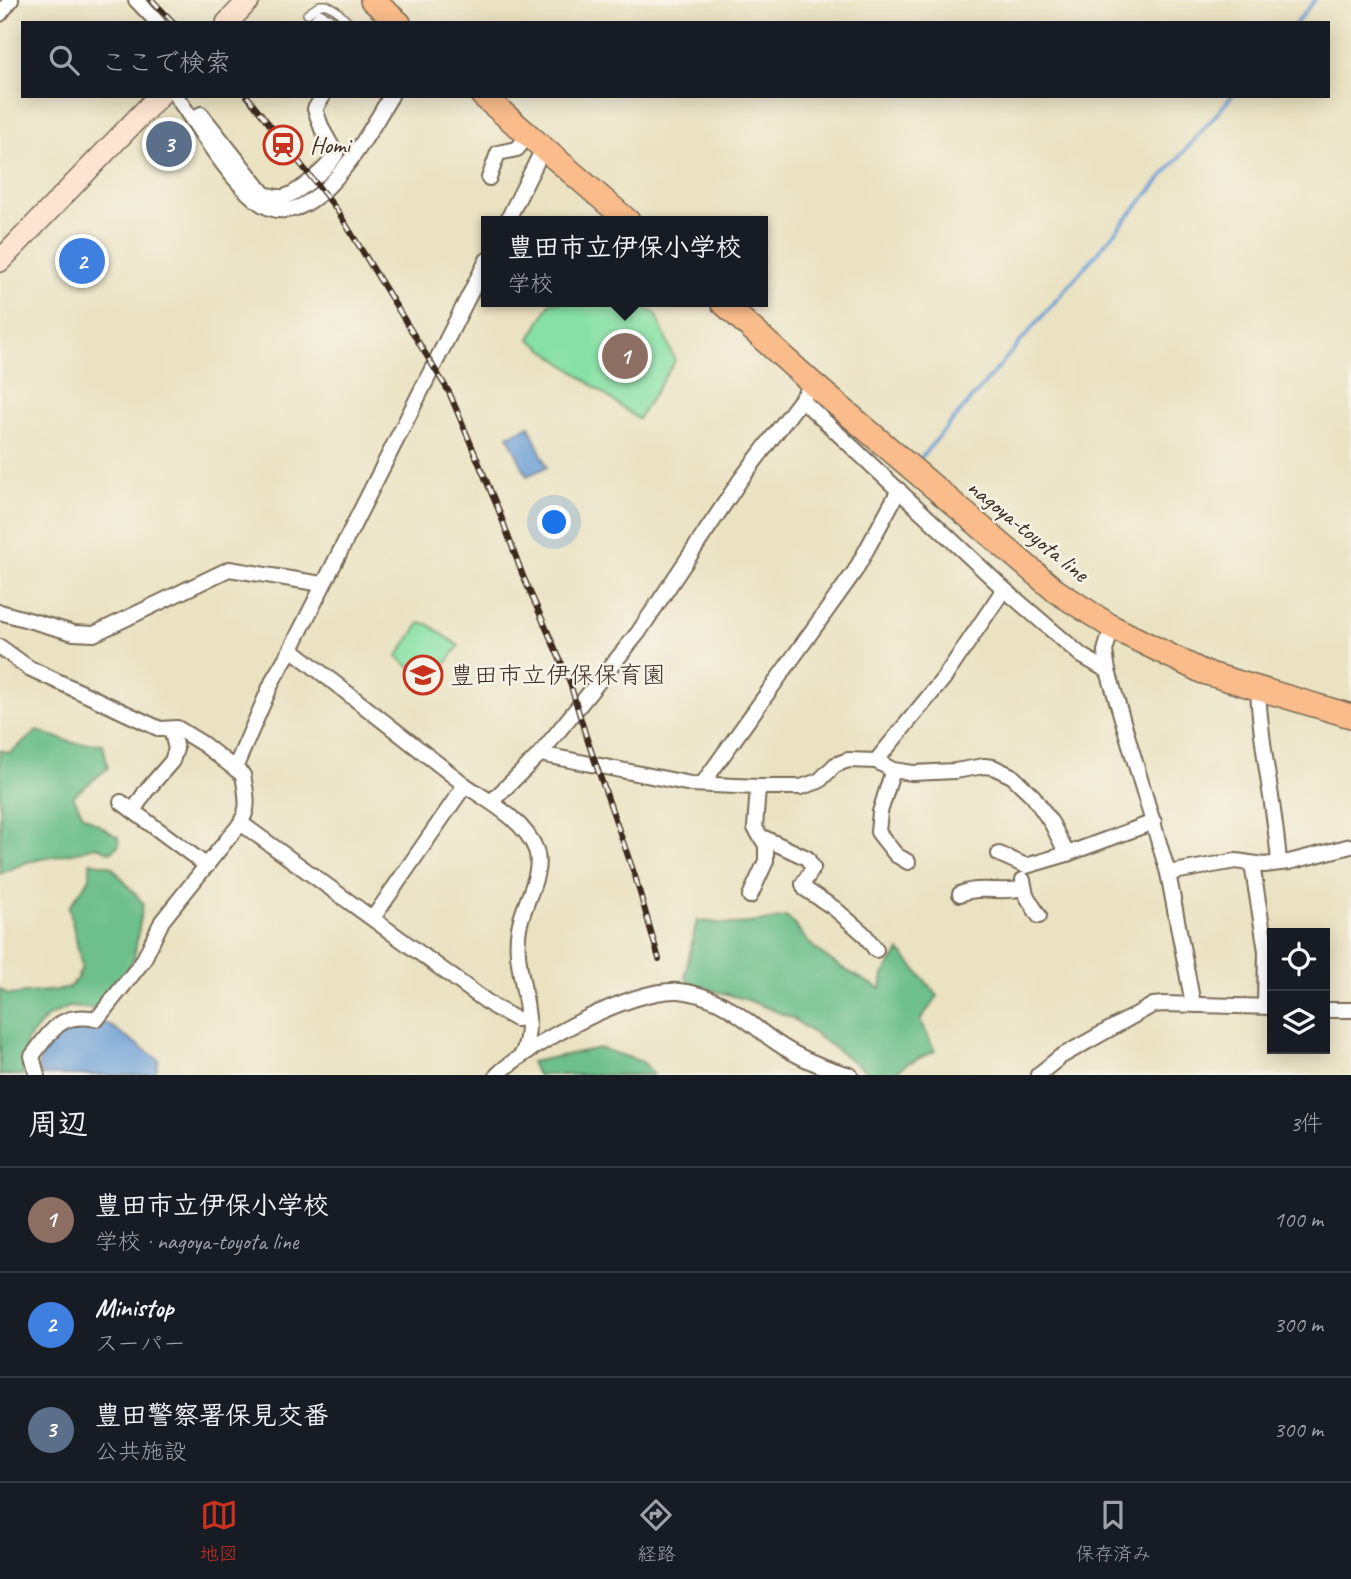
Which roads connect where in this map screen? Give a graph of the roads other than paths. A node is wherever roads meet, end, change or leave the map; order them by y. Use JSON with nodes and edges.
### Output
{"nodes":[{"id":1,"x":11,"y":0,"type":"edge"},
{"id":2,"x":136,"y":0,"type":"edge"},
{"id":3,"x":249,"y":0,"type":"edge"},
{"id":4,"x":372,"y":0,"type":"edge"},
{"id":5,"x":0,"y":14,"type":"edge"},
{"id":6,"x":156,"y":21,"type":"edge"},
{"id":7,"x":229,"y":21,"type":"edge"},
{"id":8,"x":334,"y":21,"type":"edge"},
{"id":9,"x":347,"y":21,"type":"edge"},
{"id":10,"x":397,"y":21,"type":"edge"},
{"id":11,"x":157,"y":98,"type":"edge"},
{"id":12,"x":177,"y":98,"type":"edge"},
{"id":13,"x":189,"y":98,"type":"edge"},
{"id":14,"x":322,"y":98,"type":"edge"},
{"id":15,"x":390,"y":98,"type":"edge"},
{"id":16,"x":486,"y":98,"type":"edge"},
{"id":17,"x":536,"y":142,"type":"junction"},
{"id":18,"x":489,"y":178,"type":"dead end"},
{"id":19,"x":509,"y":216,"type":"edge"},
{"id":20,"x":622,"y":216,"type":"edge"},
{"id":21,"x":1,"y":258,"type":"edge"},
{"id":22,"x":481,"y":272,"type":"edge"},
{"id":23,"x":727,"y":307,"type":"edge"},
{"id":24,"x":808,"y":392,"type":"junction"},
{"id":25,"x":899,"y":490,"type":"junction"},
{"id":26,"x":322,"y":584,"type":"junction"},
{"id":27,"x":1004,"y":589,"type":"junction"},
{"id":28,"x":0,"y":612,"type":"edge"},
{"id":29,"x":1112,"y":627,"type":"junction"},
{"id":30,"x":0,"y":647,"type":"edge"},
{"id":31,"x":291,"y":649,"type":"junction"},
{"id":32,"x":1108,"y":671,"type":"junction"},
{"id":33,"x":1258,"y":689,"type":"junction"},
{"id":34,"x":1351,"y":716,"type":"edge"},
{"id":35,"x":171,"y":729,"type":"junction"},
{"id":36,"x":540,"y":754,"type":"junction"},
{"id":37,"x":876,"y":761,"type":"junction"},
{"id":38,"x":235,"y":768,"type":"junction"},
{"id":39,"x":893,"y":770,"type":"junction"},
{"id":40,"x":703,"y":783,"type":"junction"},
{"id":41,"x":465,"y":785,"type":"junction"},
{"id":42,"x":758,"y":787,"type":"junction"},
{"id":43,"x":121,"y":802,"type":"dead end"},
{"id":44,"x":491,"y":802,"type":"junction"},
{"id":45,"x":133,"y":811,"type":"junction"},
{"id":46,"x":1154,"y":822,"type":"junction"},
{"id":47,"x":242,"y":824,"type":"junction"},
{"id":48,"x":760,"y":836,"type":"junction"},
{"id":49,"x":1351,"y":846,"type":"edge"},
{"id":50,"x":999,"y":854,"type":"dead end"},
{"id":51,"x":1067,"y":854,"type":"junction"},
{"id":52,"x":908,"y":862,"type":"dead end"},
{"id":53,"x":1279,"y":863,"type":"junction"},
{"id":54,"x":1252,"y":864,"type":"junction"},
{"id":55,"x":207,"y":866,"type":"junction"},
{"id":56,"x":1026,"y":866,"type":"junction"},
{"id":57,"x":1168,"y":873,"type":"junction"},
{"id":58,"x":1023,"y":888,"type":"junction"},
{"id":59,"x":960,"y":894,"type":"dead end"},
{"id":60,"x":750,"y":896,"type":"dead end"},
{"id":61,"x":1039,"y":916,"type":"dead end"},
{"id":62,"x":373,"y":918,"type":"junction"},
{"id":63,"x":876,"y":950,"type":"dead end"},
{"id":64,"x":1267,"y":991,"type":"edge"},
{"id":65,"x":1193,"y":1004,"type":"junction"},
{"id":66,"x":1267,"y":1006,"type":"edge"},
{"id":67,"x":1330,"y":1010,"type":"edge"},
{"id":68,"x":1351,"y":1010,"type":"edge"},
{"id":69,"x":528,"y":1018,"type":"junction"},
{"id":70,"x":522,"y":1055,"type":"junction"},
{"id":71,"x":37,"y":1075,"type":"edge"},
{"id":72,"x":497,"y":1075,"type":"edge"},
{"id":73,"x":850,"y":1075,"type":"edge"},
{"id":74,"x":1038,"y":1075,"type":"edge"}],
"edges":[{"from":1,"to":5,"type":"street"},
{"from":2,"to":6,"type":"street"},
{"from":3,"to":7,"type":"street"},
{"from":4,"to":10,"type":"main road"},
{"from":8,"to":9,"type":"lane"},
{"from":11,"to":21,"type":"street"},
{"from":12,"to":15,"type":"street"},
{"from":13,"to":14,"type":"street"},
{"from":16,"to":17,"type":"main road"},
{"from":17,"to":18,"type":"street"},
{"from":17,"to":19,"type":"street"},
{"from":17,"to":20,"type":"main road"},
{"from":22,"to":26,"type":"street"},
{"from":23,"to":24,"type":"main road","name":"nagoya-toyota line"},
{"from":24,"to":25,"type":"street"},
{"from":24,"to":29,"type":"main road","name":"nagoya-toyota line"},
{"from":24,"to":36,"type":"street"},
{"from":25,"to":27,"type":"street"},
{"from":25,"to":40,"type":"street"},
{"from":26,"to":28,"type":"street"},
{"from":26,"to":31,"type":"street"},
{"from":27,"to":32,"type":"street"},
{"from":27,"to":37,"type":"street"},
{"from":29,"to":32,"type":"street"},
{"from":29,"to":33,"type":"main road","name":"nagoya-toyota line"},
{"from":30,"to":35,"type":"street"},
{"from":31,"to":38,"type":"street"},
{"from":31,"to":41,"type":"street"},
{"from":32,"to":46,"type":"street"},
{"from":33,"to":34,"type":"main road","name":"nagoya-toyota line"},
{"from":33,"to":53,"type":"street"},
{"from":35,"to":38,"type":"street"},
{"from":35,"to":45,"type":"street"},
{"from":36,"to":40,"type":"street"},
{"from":36,"to":44,"type":"street"},
{"from":37,"to":39,"type":"street"},
{"from":37,"to":42,"type":"street"},
{"from":38,"to":47,"type":"street"},
{"from":39,"to":51,"type":"street"},
{"from":39,"to":52,"type":"street"},
{"from":40,"to":42,"type":"street"},
{"from":41,"to":44,"type":"street"},
{"from":41,"to":62,"type":"street"},
{"from":42,"to":48,"type":"street"},
{"from":43,"to":45,"type":"street"},
{"from":44,"to":69,"type":"street"},
{"from":45,"to":55,"type":"street"},
{"from":46,"to":51,"type":"street"},
{"from":46,"to":57,"type":"street"},
{"from":47,"to":55,"type":"street"},
{"from":47,"to":62,"type":"street"},
{"from":48,"to":60,"type":"street"},
{"from":48,"to":63,"type":"street"},
{"from":49,"to":53,"type":"street"},
{"from":50,"to":56,"type":"street"},
{"from":51,"to":56,"type":"street"},
{"from":53,"to":54,"type":"street"},
{"from":54,"to":57,"type":"street"},
{"from":54,"to":64,"type":"street"},
{"from":55,"to":71,"type":"street"},
{"from":56,"to":58,"type":"street"},
{"from":57,"to":65,"type":"street"},
{"from":58,"to":59,"type":"street"},
{"from":58,"to":61,"type":"street"},
{"from":62,"to":69,"type":"street"},
{"from":65,"to":66,"type":"street"},
{"from":65,"to":74,"type":"street"},
{"from":67,"to":68,"type":"street"},
{"from":69,"to":70,"type":"street"},
{"from":70,"to":72,"type":"street"},
{"from":70,"to":73,"type":"street"}]}
